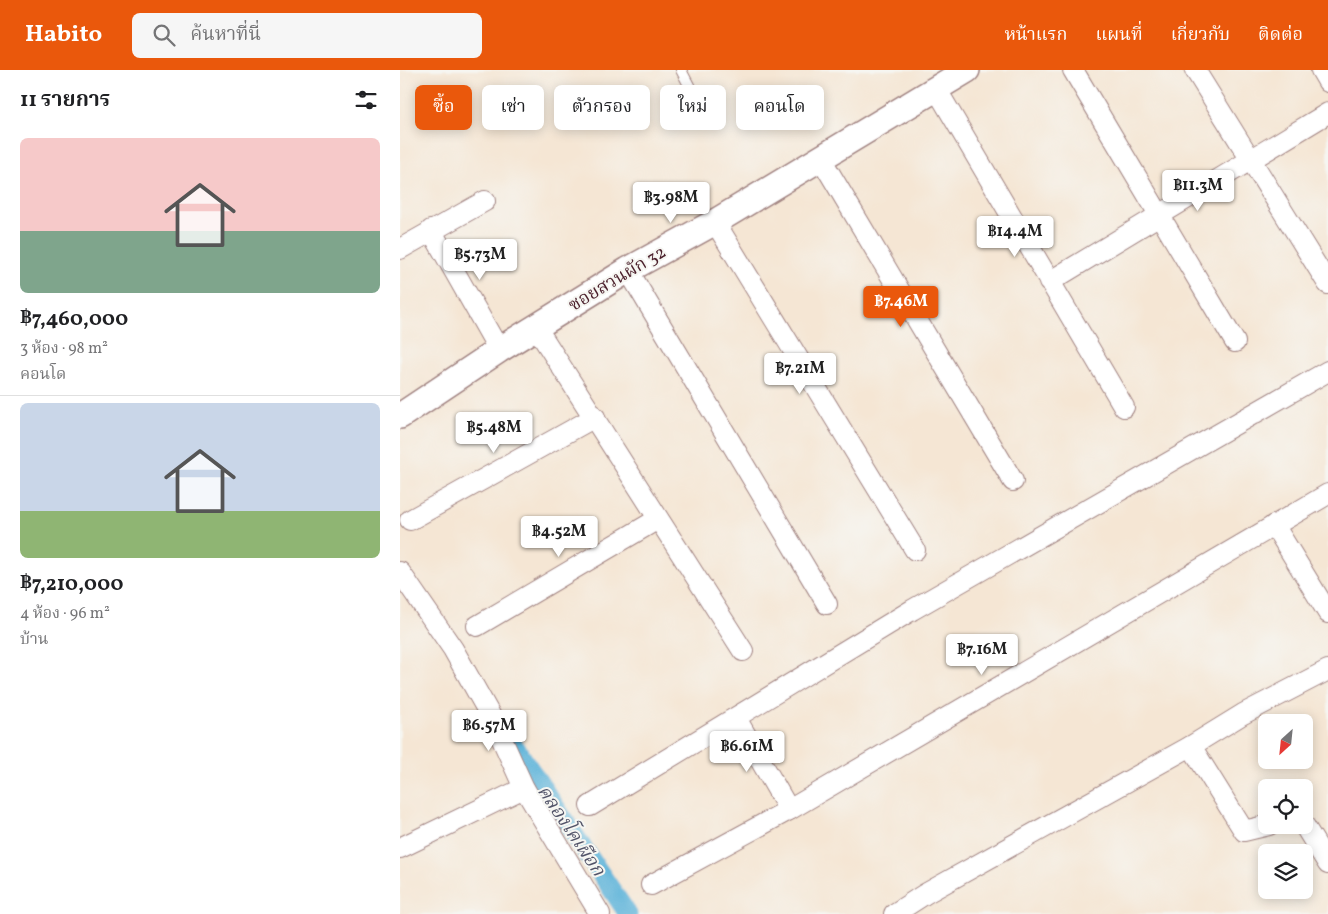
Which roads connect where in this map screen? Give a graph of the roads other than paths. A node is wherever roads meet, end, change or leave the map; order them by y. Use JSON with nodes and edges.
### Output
{"nodes":[{"id":1,"x":682,"y":70,"type":"edge"},
{"id":2,"x":967,"y":70,"type":"edge"},
{"id":3,"x":1073,"y":70,"type":"edge"},
{"id":4,"x":1195,"y":70,"type":"edge"},
{"id":5,"x":1321,"y":70,"type":"edge"},
{"id":6,"x":1328,"y":82,"type":"edge"},
{"id":7,"x":690,"y":85,"type":"edge"},
{"id":8,"x":937,"y":90,"type":"junction"},
{"id":9,"x":1328,"y":113,"type":"edge"},
{"id":10,"x":820,"y":157,"type":"junction"},
{"id":11,"x":1250,"y":160,"type":"junction"},
{"id":12,"x":484,"y":201,"type":"dead end"},
{"id":13,"x":1159,"y":215,"type":"junction"},
{"id":14,"x":715,"y":222,"type":"junction"},
{"id":15,"x":431,"y":230,"type":"junction"},
{"id":16,"x":400,"y":249,"type":"edge"},
{"id":17,"x":628,"y":270,"type":"junction"},
{"id":18,"x":1050,"y":282,"type":"junction"},
{"id":19,"x":1328,"y":284,"type":"edge"},
{"id":20,"x":536,"y":328,"type":"junction"},
{"id":21,"x":1235,"y":342,"type":"dead end"},
{"id":22,"x":499,"y":350,"type":"junction"},
{"id":23,"x":1328,"y":371,"type":"edge"},
{"id":24,"x":1124,"y":407,"type":"dead end"},
{"id":25,"x":400,"y":416,"type":"edge"},
{"id":26,"x":595,"y":417,"type":"junction"},
{"id":27,"x":1013,"y":481,"type":"dead end"},
{"id":28,"x":1328,"y":494,"type":"edge"},
{"id":29,"x":410,"y":520,"type":"dead end"},
{"id":30,"x":658,"y":520,"type":"junction"},
{"id":31,"x":1274,"y":524,"type":"junction"},
{"id":32,"x":915,"y":550,"type":"dead end"},
{"id":33,"x":400,"y":572,"type":"edge"},
{"id":34,"x":827,"y":604,"type":"dead end"},
{"id":35,"x":1328,"y":613,"type":"edge"},
{"id":36,"x":477,"y":626,"type":"dead end"},
{"id":37,"x":743,"y":651,"type":"dead end"},
{"id":38,"x":1328,"y":670,"type":"edge"},
{"id":39,"x":736,"y":718,"type":"junction"},
{"id":40,"x":1191,"y":746,"type":"junction"},
{"id":41,"x":524,"y":788,"type":"junction"},
{"id":42,"x":590,"y":806,"type":"dead end"},
{"id":43,"x":789,"y":810,"type":"junction"},
{"id":44,"x":1258,"y":828,"type":"edge"},
{"id":45,"x":1310,"y":834,"type":"edge"},
{"id":46,"x":400,"y":848,"type":"edge"},
{"id":47,"x":1328,"y":864,"type":"edge"},
{"id":48,"x":651,"y":886,"type":"dead end"},
{"id":49,"x":595,"y":913,"type":"edge"},
{"id":50,"x":894,"y":914,"type":"edge"}],
"edges":[{"from":1,"to":7,"type":"lane"},
{"from":2,"to":8,"type":"street","name":"ซอยสวนผัก 32"},
{"from":3,"to":13,"type":"street"},
{"from":4,"to":11,"type":"street"},
{"from":5,"to":6,"type":"street"},
{"from":8,"to":10,"type":"street","name":"ซอยสวนผัก 32"},
{"from":8,"to":18,"type":"street"},
{"from":9,"to":11,"type":"street"},
{"from":10,"to":14,"type":"street","name":"ซอยสวนผัก 32"},
{"from":10,"to":27,"type":"street"},
{"from":11,"to":13,"type":"street"},
{"from":11,"to":19,"type":"street"},
{"from":12,"to":15,"type":"street"},
{"from":13,"to":18,"type":"street"},
{"from":13,"to":21,"type":"street"},
{"from":14,"to":17,"type":"street","name":"ซอยสวนผัก 32"},
{"from":14,"to":32,"type":"street"},
{"from":15,"to":16,"type":"street"},
{"from":15,"to":22,"type":"street"},
{"from":17,"to":20,"type":"street","name":"ซอยสวนผัก 32"},
{"from":17,"to":34,"type":"street"},
{"from":18,"to":24,"type":"street"},
{"from":20,"to":22,"type":"street","name":"ซอยสวนผัก 32"},
{"from":20,"to":26,"type":"street"},
{"from":22,"to":25,"type":"street","name":"ซอยสวนผัก 32"},
{"from":23,"to":39,"type":"street"},
{"from":26,"to":29,"type":"street"},
{"from":26,"to":30,"type":"street"},
{"from":28,"to":31,"type":"street"},
{"from":30,"to":36,"type":"street"},
{"from":30,"to":37,"type":"street"},
{"from":31,"to":35,"type":"street"},
{"from":31,"to":43,"type":"street"},
{"from":33,"to":41,"type":"street"},
{"from":38,"to":40,"type":"street"},
{"from":39,"to":42,"type":"street"},
{"from":39,"to":43,"type":"street"},
{"from":40,"to":44,"type":"street"},
{"from":40,"to":50,"type":"street"},
{"from":41,"to":46,"type":"street"},
{"from":41,"to":49,"type":"street"},
{"from":43,"to":48,"type":"street"},
{"from":45,"to":47,"type":"street"}]}
